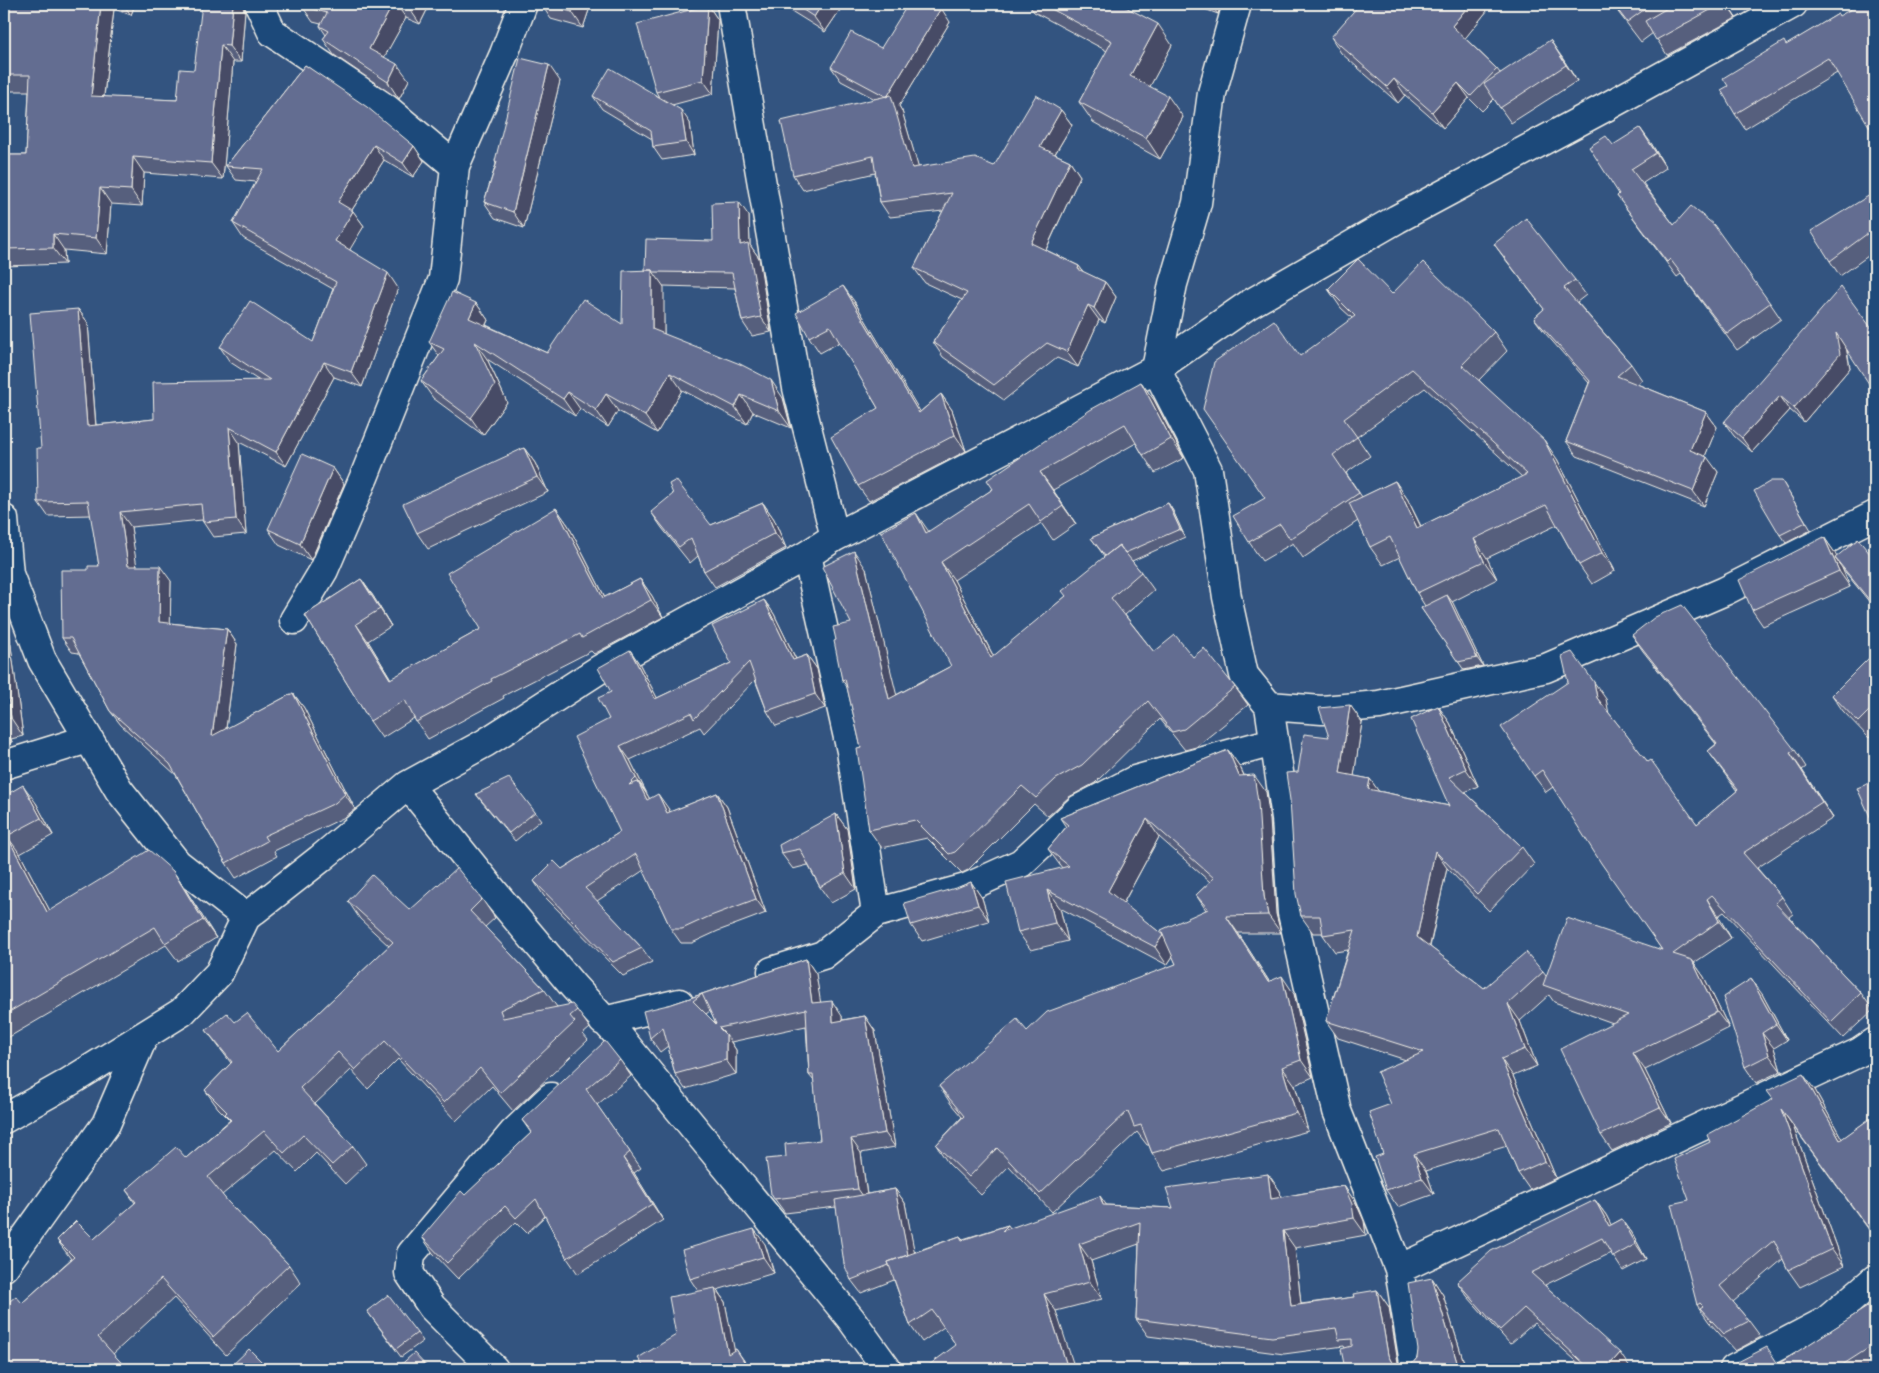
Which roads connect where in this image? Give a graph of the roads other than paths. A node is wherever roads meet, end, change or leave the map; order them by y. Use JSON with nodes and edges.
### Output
{"nodes":[{"id":1,"x":259,"y":4,"type":"edge"},
{"id":2,"x":523,"y":4,"type":"edge"},
{"id":3,"x":731,"y":4,"type":"edge"},
{"id":4,"x":1237,"y":4,"type":"edge"},
{"id":5,"x":1793,"y":4,"type":"edge"},
{"id":6,"x":455,"y":166,"type":"junction"},
{"id":7,"x":1156,"y":369,"type":"junction"},
{"id":8,"x":4,"y":519,"type":"edge"},
{"id":9,"x":1872,"y":522,"type":"edge"},
{"id":10,"x":835,"y":537,"type":"junction"},
{"id":11,"x":807,"y":555,"type":"junction"},
{"id":12,"x":294,"y":620,"type":"dead end"},
{"id":13,"x":1269,"y":706,"type":"junction"},
{"id":14,"x":88,"y":740,"type":"junction"},
{"id":15,"x":1273,"y":742,"type":"junction"},
{"id":16,"x":4,"y":765,"type":"edge"},
{"id":17,"x":408,"y":785,"type":"junction"},
{"id":18,"x":876,"y":913,"type":"junction"},
{"id":19,"x":246,"y":917,"type":"junction"},
{"id":20,"x":748,"y":979,"type":"edge"},
{"id":21,"x":703,"y":995,"type":"edge"},
{"id":22,"x":610,"y":1028,"type":"junction"},
{"id":23,"x":143,"y":1038,"type":"junction"},
{"id":24,"x":1875,"y":1042,"type":"edge"},
{"id":25,"x":596,"y":1054,"type":"edge"},
{"id":26,"x":568,"y":1080,"type":"edge"},
{"id":27,"x":4,"y":1119,"type":"edge"},
{"id":28,"x":4,"y":1267,"type":"edge"},
{"id":29,"x":1399,"y":1269,"type":"junction"},
{"id":30,"x":1875,"y":1279,"type":"edge"},
{"id":31,"x":494,"y":1369,"type":"edge"},
{"id":32,"x":887,"y":1369,"type":"edge"},
{"id":33,"x":1415,"y":1369,"type":"edge"},
{"id":34,"x":1734,"y":1369,"type":"edge"}],
"edges":[{"from":1,"to":6,"type":"street"},
{"from":2,"to":6,"type":"street"},
{"from":3,"to":10,"type":"street"},
{"from":4,"to":7,"type":"street"},
{"from":5,"to":7,"type":"street"},
{"from":6,"to":12,"type":"street"},
{"from":7,"to":10,"type":"street"},
{"from":7,"to":13,"type":"street"},
{"from":8,"to":14,"type":"street"},
{"from":9,"to":13,"type":"street"},
{"from":10,"to":11,"type":"street"},
{"from":11,"to":17,"type":"street"},
{"from":11,"to":18,"type":"street"},
{"from":13,"to":15,"type":"street"},
{"from":14,"to":16,"type":"street"},
{"from":14,"to":19,"type":"street"},
{"from":15,"to":18,"type":"street"},
{"from":15,"to":29,"type":"street"},
{"from":17,"to":19,"type":"street"},
{"from":17,"to":22,"type":"street"},
{"from":18,"to":20,"type":"street"},
{"from":19,"to":23,"type":"street"},
{"from":21,"to":22,"type":"street"},
{"from":22,"to":25,"type":"street"},
{"from":22,"to":32,"type":"street"},
{"from":23,"to":27,"type":"street"},
{"from":23,"to":28,"type":"street"},
{"from":24,"to":29,"type":"street"},
{"from":26,"to":31,"type":"street"},
{"from":29,"to":33,"type":"street"},
{"from":30,"to":34,"type":"street"}]}
